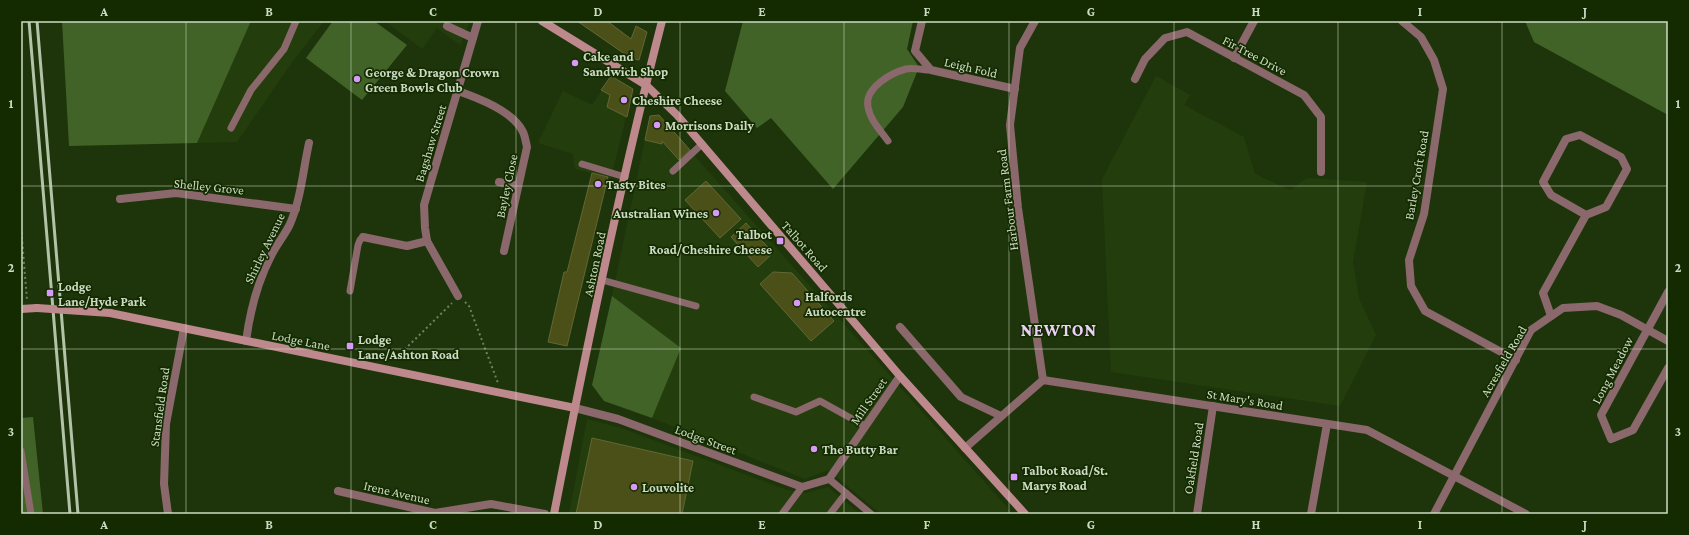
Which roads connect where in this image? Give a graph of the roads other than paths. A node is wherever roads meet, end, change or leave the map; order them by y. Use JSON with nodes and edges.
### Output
{"nodes":[{"id":1,"x":296,"y":21,"type":"edge"},
{"id":2,"x":478,"y":21,"type":"edge"},
{"id":3,"x":542,"y":21,"type":"edge"},
{"id":4,"x":662,"y":21,"type":"edge"},
{"id":5,"x":922,"y":21,"type":"edge"},
{"id":6,"x":1035,"y":21,"type":"edge"},
{"id":7,"x":1254,"y":21,"type":"edge"},
{"id":8,"x":1402,"y":21,"type":"edge"},
{"id":9,"x":448,"y":26,"type":"dead end"},
{"id":10,"x":473,"y":38,"type":"junction"},
{"id":11,"x":1234,"y":58,"type":"junction"},
{"id":12,"x":931,"y":70,"type":"junction"},
{"id":13,"x":1135,"y":79,"type":"dead end"},
{"id":14,"x":646,"y":85,"type":"junction"},
{"id":15,"x":1015,"y":89,"type":"junction"},
{"id":16,"x":458,"y":91,"type":"junction"},
{"id":17,"x":231,"y":128,"type":"dead end"},
{"id":18,"x":888,"y":141,"type":"dead end"},
{"id":19,"x":309,"y":143,"type":"dead end"},
{"id":20,"x":702,"y":144,"type":"junction"},
{"id":21,"x":582,"y":164,"type":"dead end"},
{"id":22,"x":673,"y":171,"type":"dead end"},
{"id":23,"x":1321,"y":172,"type":"dead end"},
{"id":24,"x":625,"y":176,"type":"junction"},
{"id":25,"x":499,"y":182,"type":"dead end"},
{"id":26,"x":518,"y":186,"type":"junction"},
{"id":27,"x":120,"y":199,"type":"dead end"},
{"id":28,"x":296,"y":209,"type":"junction"},
{"id":29,"x":1586,"y":215,"type":"junction"},
{"id":30,"x":363,"y":237,"type":"joint"},
{"id":31,"x":428,"y":241,"type":"junction"},
{"id":32,"x":504,"y":251,"type":"dead end"},
{"id":33,"x":602,"y":280,"type":"junction"},
{"id":34,"x":350,"y":292,"type":"dead end"},
{"id":35,"x":1668,"y":292,"type":"edge"},
{"id":36,"x":458,"y":296,"type":"road end"},
{"id":37,"x":696,"y":306,"type":"dead end"},
{"id":38,"x":24,"y":308,"type":"edge"},
{"id":39,"x":1551,"y":316,"type":"junction"},
{"id":40,"x":900,"y":327,"type":"dead end"},
{"id":41,"x":184,"y":328,"type":"junction"},
{"id":42,"x":1647,"y":330,"type":"junction"},
{"id":43,"x":246,"y":341,"type":"junction"},
{"id":44,"x":1668,"y":341,"type":"edge"},
{"id":45,"x":1516,"y":360,"type":"junction"},
{"id":46,"x":1668,"y":368,"type":"edge"},
{"id":47,"x":900,"y":376,"type":"junction"},
{"id":48,"x":1043,"y":380,"type":"junction"},
{"id":49,"x":754,"y":397,"type":"dead end"},
{"id":50,"x":1213,"y":406,"type":"junction"},
{"id":51,"x":575,"y":408,"type":"junction"},
{"id":52,"x":1002,"y":416,"type":"junction"},
{"id":53,"x":1327,"y":424,"type":"junction"},
{"id":54,"x":865,"y":426,"type":"junction"},
{"id":55,"x":965,"y":448,"type":"junction"},
{"id":56,"x":21,"y":451,"type":"edge"},
{"id":57,"x":1454,"y":476,"type":"junction"},
{"id":58,"x":829,"y":479,"type":"junction"},
{"id":59,"x":802,"y":487,"type":"junction"},
{"id":60,"x":338,"y":491,"type":"dead end"},
{"id":61,"x":846,"y":493,"type":"junction"},
{"id":62,"x":31,"y":514,"type":"edge"},
{"id":63,"x":168,"y":514,"type":"edge"},
{"id":64,"x":435,"y":514,"type":"edge"},
{"id":65,"x":545,"y":514,"type":"edge"},
{"id":66,"x":554,"y":514,"type":"edge"},
{"id":67,"x":782,"y":514,"type":"edge"},
{"id":68,"x":830,"y":514,"type":"edge"},
{"id":69,"x":871,"y":514,"type":"edge"},
{"id":70,"x":1025,"y":514,"type":"edge"},
{"id":71,"x":1197,"y":514,"type":"edge"},
{"id":72,"x":1311,"y":514,"type":"edge"},
{"id":73,"x":1434,"y":514,"type":"edge"},
{"id":74,"x":1526,"y":514,"type":"edge"}],
"edges":[{"from":1,"to":17,"type":"lane"},
{"from":2,"to":10,"type":"street","name":"Bagshaw Street"},
{"from":3,"to":14,"type":"street","name":"Talbot Road"},
{"from":4,"to":14,"type":"street","name":"Ashton Road"},
{"from":5,"to":12,"type":"street","name":"Leigh Fold"},
{"from":6,"to":15,"type":"street","name":"Harbour Farm Road"},
{"from":7,"to":11,"type":"street"},
{"from":8,"to":45,"type":"street","name":"Barley Croft Road"},
{"from":9,"to":10,"type":"street"},
{"from":10,"to":16,"type":"street","name":"Bagshaw Street"},
{"from":11,"to":13,"type":"street","name":"Fir Tree Drive"},
{"from":11,"to":23,"type":"street","name":"Fir Tree Drive"},
{"from":12,"to":15,"type":"street","name":"Leigh Fold"},
{"from":12,"to":18,"type":"lane"},
{"from":14,"to":20,"type":"street","name":"Talbot Road"},
{"from":14,"to":24,"type":"street","name":"Ashton Road"},
{"from":15,"to":48,"type":"street","name":"Harbour Farm Road"},
{"from":16,"to":26,"type":"street","name":"Bayley Close"},
{"from":16,"to":31,"type":"street","name":"Bagshaw Street"},
{"from":19,"to":28,"type":"street","name":"Shirley Avenue"},
{"from":20,"to":22,"type":"lane"},
{"from":20,"to":47,"type":"street","name":"Talbot Road"},
{"from":21,"to":24,"type":"lane"},
{"from":24,"to":33,"type":"street","name":"Ashton Road"},
{"from":25,"to":26,"type":"street"},
{"from":26,"to":32,"type":"street","name":"Bayley Close"},
{"from":27,"to":28,"type":"street","name":"Shelley Grove"},
{"from":28,"to":43,"type":"street","name":"Shirley Avenue"},
{"from":29,"to":29,"type":"street"},
{"from":29,"to":39,"type":"street"},
{"from":30,"to":31,"type":"street"},
{"from":30,"to":34,"type":"lane"},
{"from":31,"to":36,"type":"street","name":"Bagshaw Street"},
{"from":33,"to":37,"type":"lane"},
{"from":33,"to":51,"type":"street","name":"Ashton Road"},
{"from":35,"to":42,"type":"street","name":"Long Meadow"},
{"from":38,"to":41,"type":"street","name":"Lodge Lane","bridge":true},
{"from":39,"to":42,"type":"street","name":"Acresfield Road"},
{"from":39,"to":45,"type":"street","name":"Acresfield Road"},
{"from":40,"to":52,"type":"street"},
{"from":41,"to":43,"type":"street","name":"Lodge Lane"},
{"from":41,"to":63,"type":"street","name":"Stansfield Road"},
{"from":42,"to":44,"type":"street","name":"Acresfield Road"},
{"from":42,"to":46,"type":"street","name":"Long Meadow"},
{"from":43,"to":51,"type":"street","name":"Lodge Lane"},
{"from":45,"to":57,"type":"street","name":"Acresfield Road"},
{"from":47,"to":54,"type":"street","name":"Mill Street"},
{"from":47,"to":55,"type":"street","name":"Talbot Road"},
{"from":48,"to":50,"type":"street","name":"St Mary's Road"},
{"from":48,"to":52,"type":"street"},
{"from":49,"to":54,"type":"lane"},
{"from":50,"to":53,"type":"street","name":"St Mary's Road"},
{"from":50,"to":71,"type":"street","name":"Oakfield Road"},
{"from":51,"to":59,"type":"street","name":"Lodge Street"},
{"from":51,"to":66,"type":"street","name":"Ashton Road"},
{"from":52,"to":55,"type":"street"},
{"from":53,"to":57,"type":"street","name":"St Mary's Road"},
{"from":53,"to":72,"type":"street"},
{"from":54,"to":58,"type":"street","name":"Mill Street"},
{"from":55,"to":70,"type":"street","name":"Talbot Road"},
{"from":56,"to":62,"type":"lane"},
{"from":57,"to":73,"type":"street","name":"Acresfield Road"},
{"from":57,"to":74,"type":"street","name":"St Mary's Road"},
{"from":58,"to":59,"type":"street"},
{"from":58,"to":61,"type":"lane"},
{"from":59,"to":67,"type":"lane"},
{"from":60,"to":64,"type":"street","name":"Irene Avenue"},
{"from":61,"to":68,"type":"lane"},
{"from":61,"to":69,"type":"lane"},
{"from":64,"to":65,"type":"street","name":"Irene Avenue"}]}
